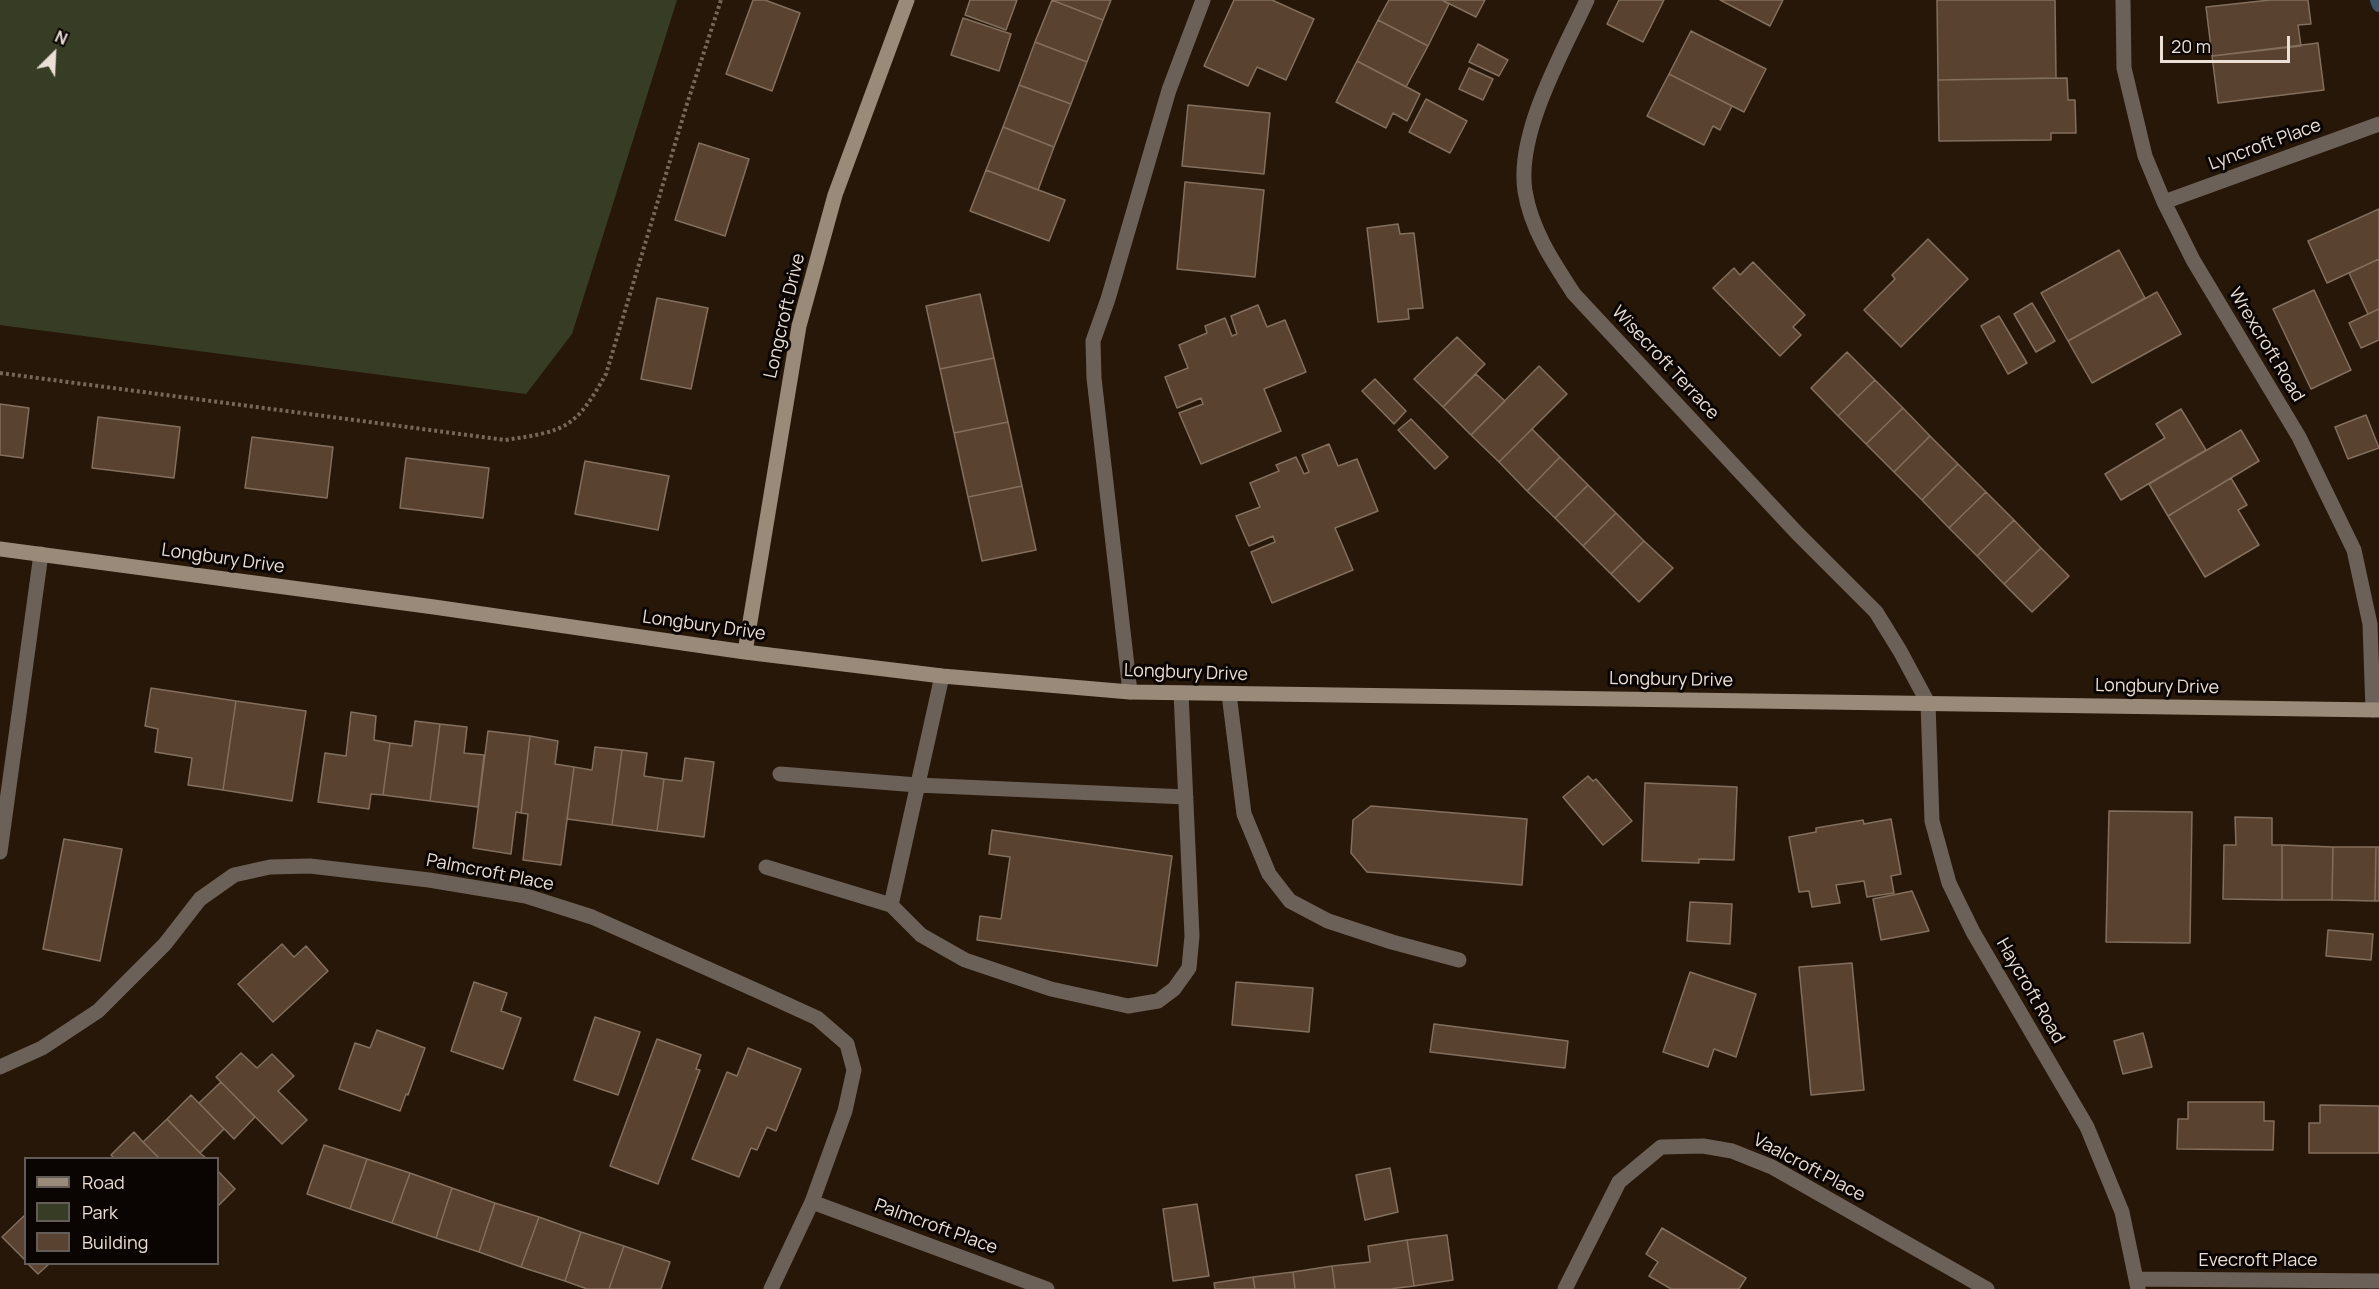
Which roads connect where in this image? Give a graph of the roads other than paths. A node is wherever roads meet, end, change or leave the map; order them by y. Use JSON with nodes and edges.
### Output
{"nodes":[{"id":1,"x":908,"y":0,"type":"edge"},
{"id":2,"x":1203,"y":0,"type":"edge"},
{"id":3,"x":1587,"y":0,"type":"edge"},
{"id":4,"x":2123,"y":0,"type":"edge"},
{"id":5,"x":2379,"y":124,"type":"edge"},
{"id":6,"x":2164,"y":202,"type":"junction"},
{"id":7,"x":0,"y":549,"type":"edge"},
{"id":8,"x":41,"y":554,"type":"junction"},
{"id":9,"x":745,"y":652,"type":"junction"},
{"id":10,"x":942,"y":676,"type":"junction"},
{"id":11,"x":1130,"y":692,"type":"junction"},
{"id":12,"x":1181,"y":693,"type":"junction"},
{"id":13,"x":1229,"y":694,"type":"junction"},
{"id":14,"x":1928,"y":703,"type":"junction"},
{"id":15,"x":2376,"y":710,"type":"edge"},
{"id":16,"x":780,"y":774,"type":"dead end"},
{"id":17,"x":917,"y":785,"type":"junction"},
{"id":18,"x":1186,"y":797,"type":"junction"},
{"id":19,"x":0,"y":852,"type":"edge"},
{"id":20,"x":766,"y":867,"type":"dead end"},
{"id":21,"x":891,"y":905,"type":"junction"},
{"id":22,"x":1459,"y":960,"type":"dead end"},
{"id":23,"x":0,"y":1068,"type":"edge"},
{"id":24,"x":812,"y":1202,"type":"junction"},
{"id":25,"x":2379,"y":1281,"type":"edge"},
{"id":26,"x":2138,"y":1284,"type":"edge"},
{"id":27,"x":771,"y":1289,"type":"edge"},
{"id":28,"x":1047,"y":1289,"type":"edge"},
{"id":29,"x":1564,"y":1289,"type":"edge"},
{"id":30,"x":1987,"y":1289,"type":"edge"}],
"edges":[{"from":1,"to":9,"type":"street","name":"Longcroft Drive"},
{"from":2,"to":11,"type":"street"},
{"from":3,"to":14,"type":"street","name":"Wisecroft Terrace"},
{"from":4,"to":6,"type":"street","name":"Wrexcroft Road"},
{"from":5,"to":6,"type":"street","name":"Lyncroft Place"},
{"from":6,"to":15,"type":"street","name":"Wrexcroft Road"},
{"from":7,"to":8,"type":"street","name":"Longbury Drive"},
{"from":8,"to":9,"type":"street","name":"Longbury Drive"},
{"from":8,"to":19,"type":"street"},
{"from":9,"to":10,"type":"street","name":"Longbury Drive"},
{"from":10,"to":11,"type":"street","name":"Longbury Drive"},
{"from":10,"to":17,"type":"street"},
{"from":11,"to":12,"type":"street","name":"Longbury Drive"},
{"from":12,"to":13,"type":"street","name":"Longbury Drive"},
{"from":12,"to":18,"type":"street"},
{"from":13,"to":14,"type":"street","name":"Longbury Drive"},
{"from":13,"to":22,"type":"street"},
{"from":14,"to":15,"type":"street","name":"Longbury Drive"},
{"from":14,"to":26,"type":"street","name":"Haycroft Road"},
{"from":16,"to":17,"type":"street"},
{"from":17,"to":18,"type":"street"},
{"from":17,"to":21,"type":"street"},
{"from":18,"to":21,"type":"street"},
{"from":20,"to":21,"type":"street"},
{"from":23,"to":24,"type":"street","name":"Palmcroft Place"},
{"from":24,"to":27,"type":"street","name":"Palmcroft Place"},
{"from":24,"to":28,"type":"street","name":"Palmcroft Place"},
{"from":25,"to":26,"type":"street","name":"Evecroft Place"},
{"from":29,"to":30,"type":"street","name":"Vaalcroft Place"}]}
